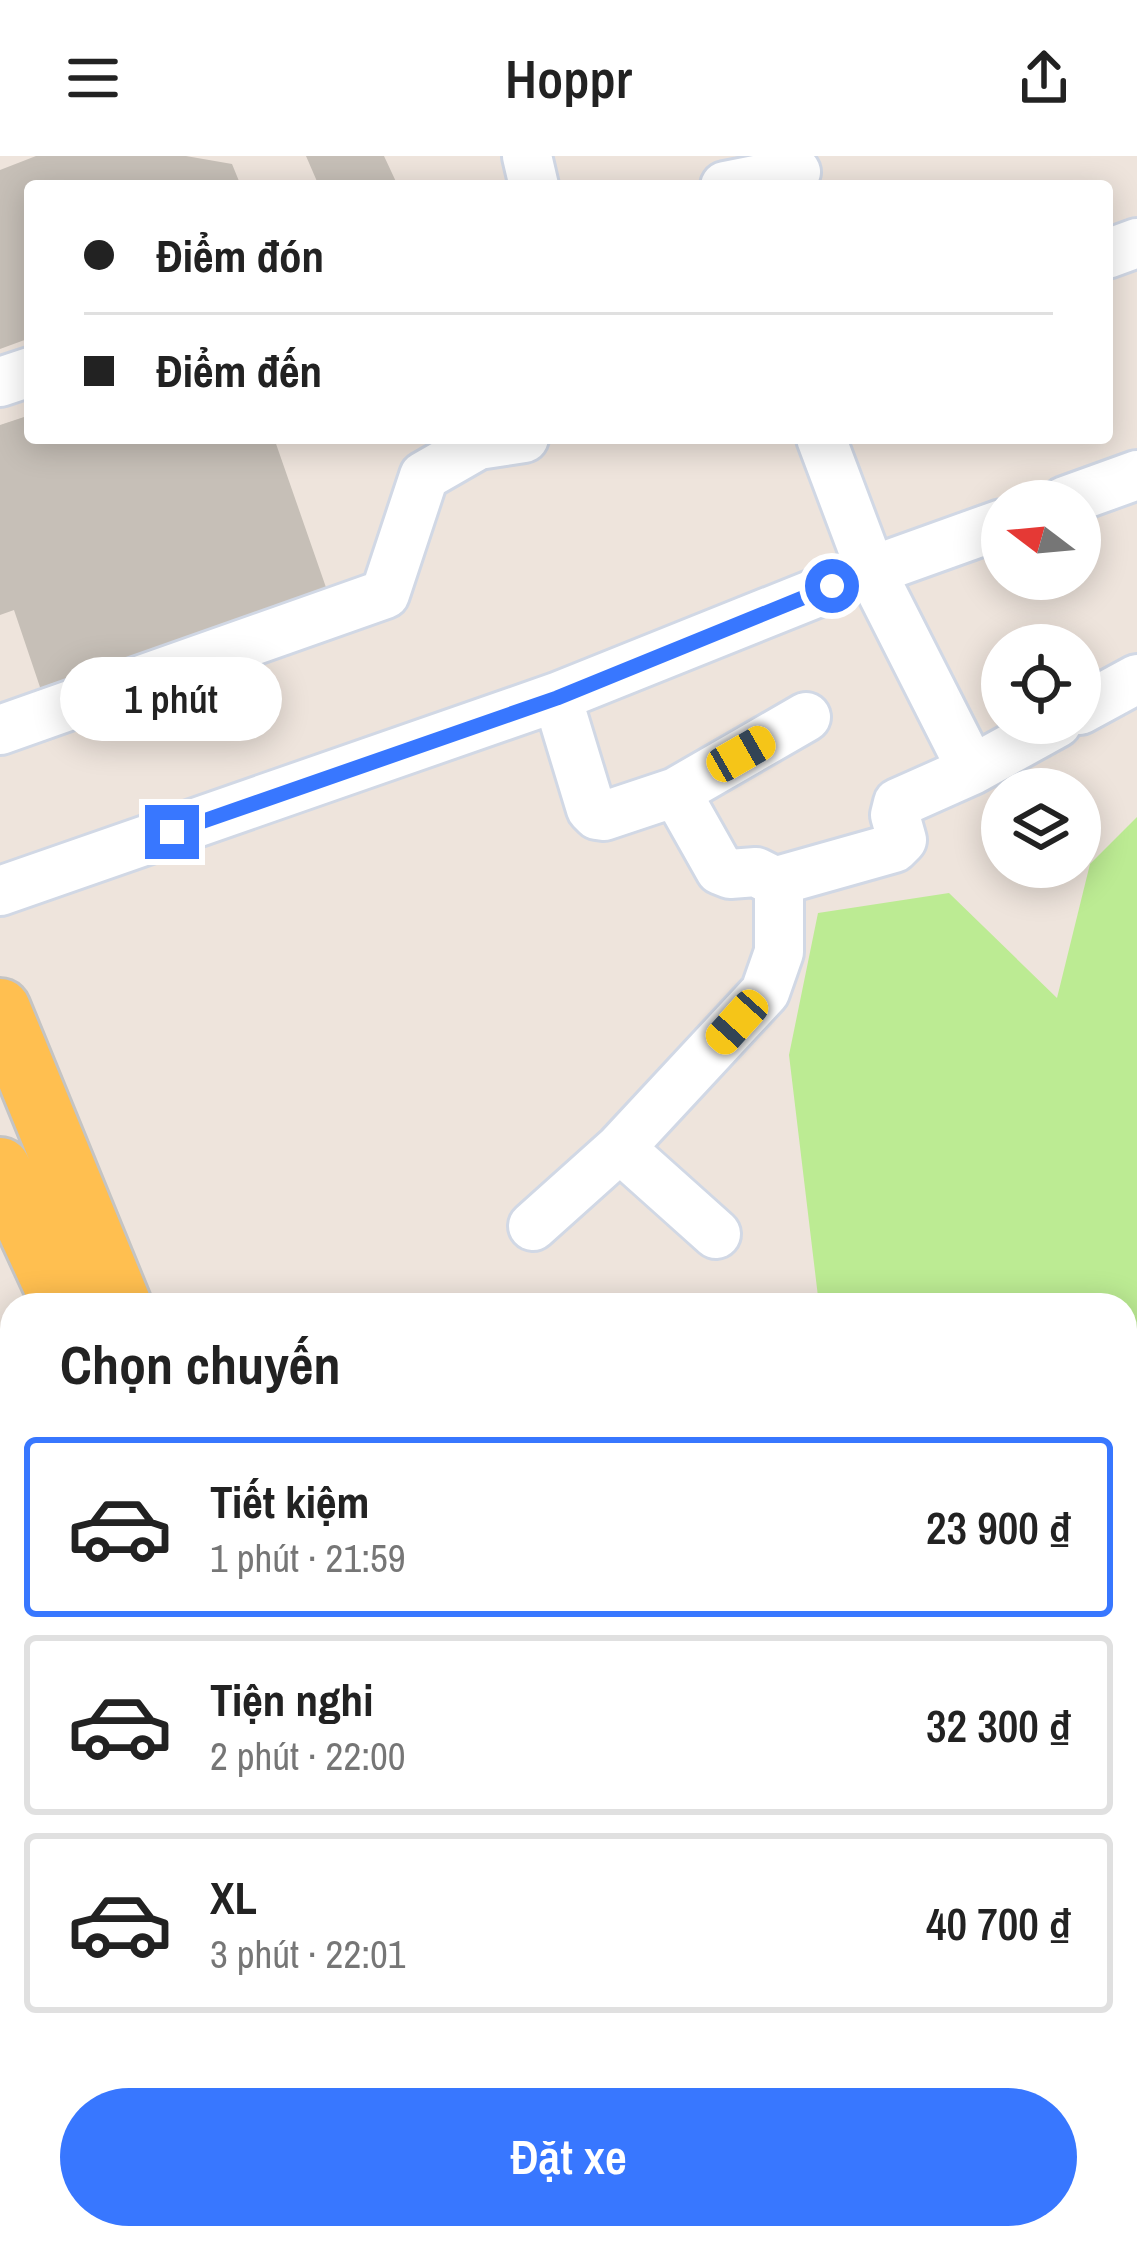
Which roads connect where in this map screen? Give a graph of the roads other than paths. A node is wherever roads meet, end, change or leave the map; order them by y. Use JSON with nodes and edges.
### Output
{"nodes":[{"id":1,"x":796,"y":172,"type":"dead end"},
{"id":2,"x":755,"y":180,"type":"edge"},
{"id":3,"x":485,"y":444,"type":"edge"},
{"id":4,"x":823,"y":444,"type":"edge"},
{"id":5,"x":1137,"y":475,"type":"edge"},
{"id":6,"x":1101,"y":488,"type":"edge"},
{"id":7,"x":981,"y":532,"type":"edge"},
{"id":8,"x":871,"y":571,"type":"junction"},
{"id":9,"x":1137,"y":679,"type":"edge"},
{"id":10,"x":557,"y":698,"type":"junction"},
{"id":11,"x":1101,"y":699,"type":"edge"},
{"id":12,"x":806,"y":717,"type":"dead end"},
{"id":13,"x":0,"y":730,"type":"edge"},
{"id":14,"x":1019,"y":744,"type":"edge"},
{"id":15,"x":972,"y":770,"type":"junction"},
{"id":16,"x":676,"y":792,"type":"junction"},
{"id":17,"x":780,"y":884,"type":"junction"},
{"id":18,"x":0,"y":891,"type":"edge"},
{"id":19,"x":0,"y":1009,"type":"edge"},
{"id":20,"x":620,"y":1148,"type":"junction"},
{"id":21,"x":0,"y":1168,"type":"edge"},
{"id":22,"x":533,"y":1226,"type":"dead end"},
{"id":23,"x":716,"y":1234,"type":"dead end"},
{"id":24,"x":57,"y":1293,"type":"edge"},
{"id":25,"x":116,"y":1293,"type":"edge"}],
"edges":[{"from":1,"to":2,"type":"street"},
{"from":3,"to":13,"type":"street"},
{"from":4,"to":8,"type":"street"},
{"from":5,"to":6,"type":"street"},
{"from":7,"to":8,"type":"street"},
{"from":8,"to":10,"type":"street"},
{"from":8,"to":15,"type":"street"},
{"from":9,"to":11,"type":"street"},
{"from":10,"to":16,"type":"street"},
{"from":10,"to":18,"type":"street"},
{"from":12,"to":16,"type":"street"},
{"from":14,"to":15,"type":"street"},
{"from":15,"to":17,"type":"street"},
{"from":16,"to":17,"type":"street"},
{"from":17,"to":20,"type":"street"},
{"from":19,"to":25,"type":"main road"},
{"from":20,"to":22,"type":"street"},
{"from":20,"to":23,"type":"street"},
{"from":21,"to":24,"type":"main road"}]}
